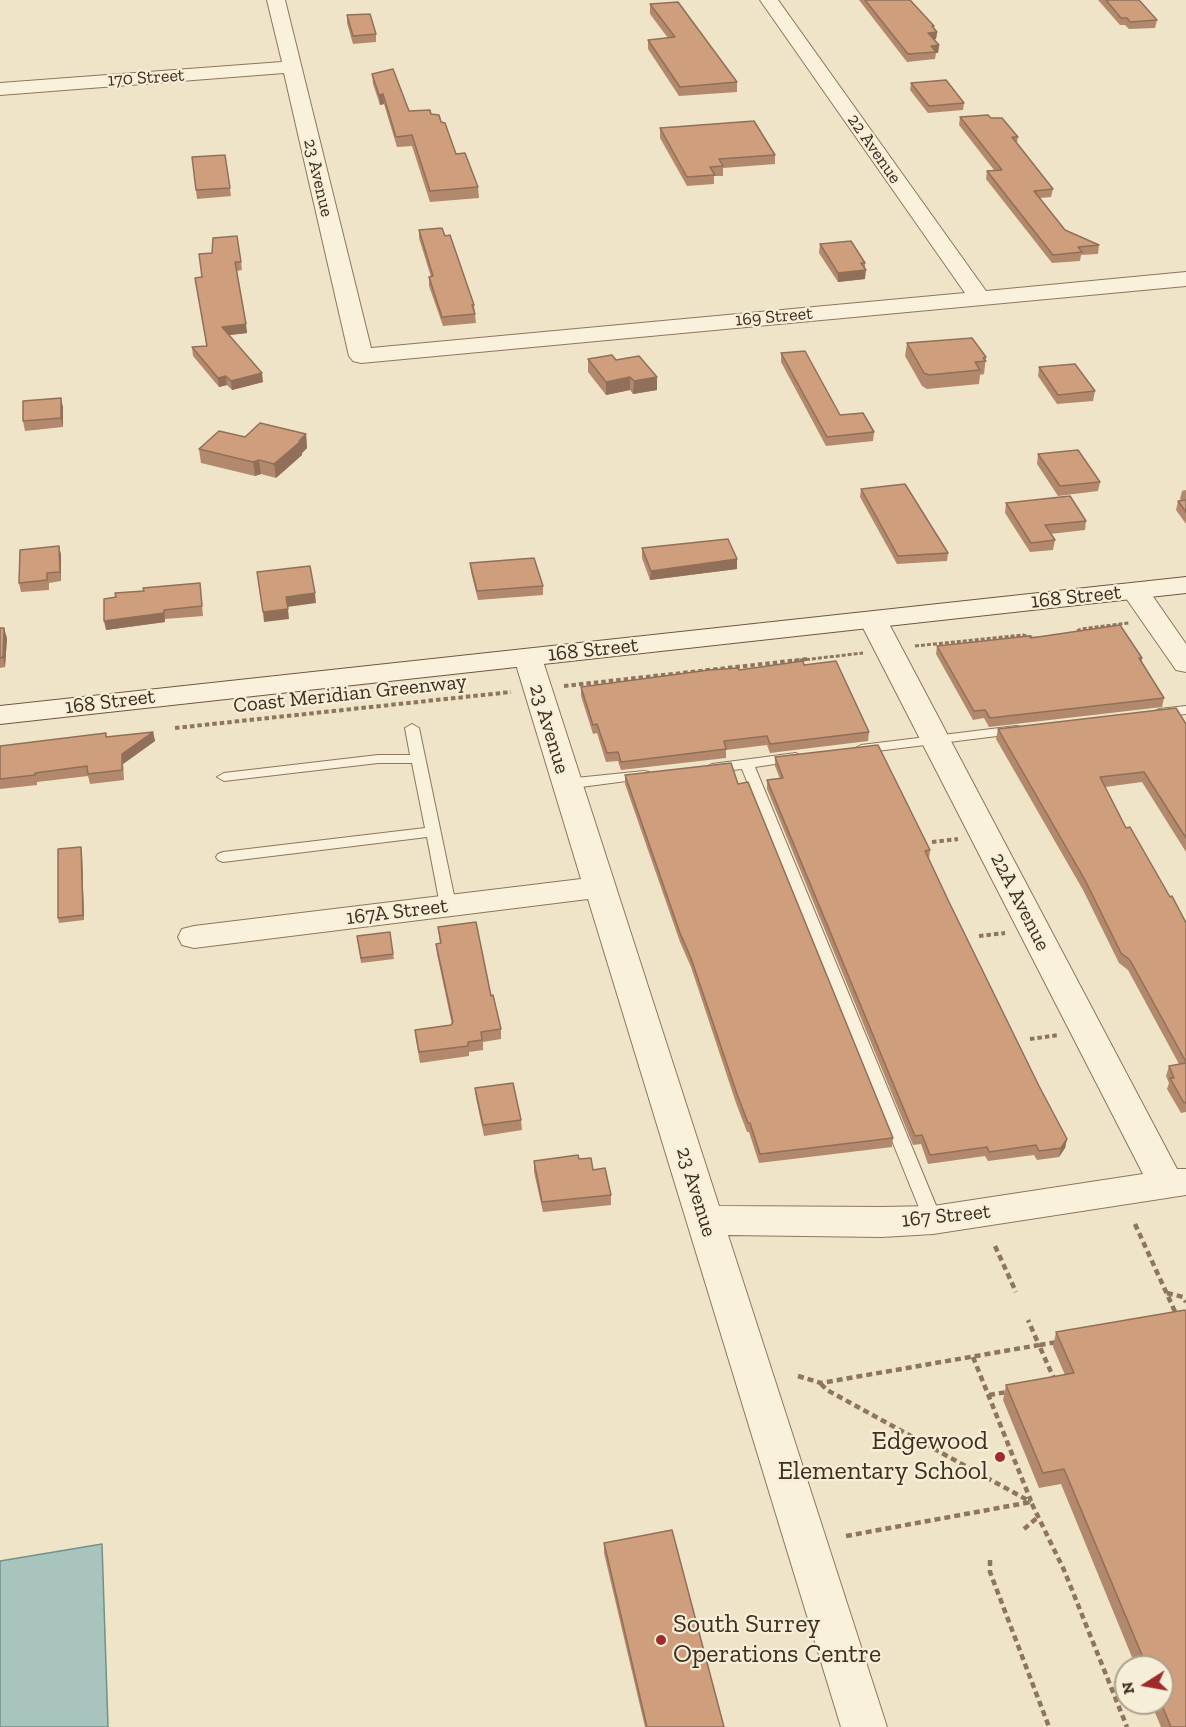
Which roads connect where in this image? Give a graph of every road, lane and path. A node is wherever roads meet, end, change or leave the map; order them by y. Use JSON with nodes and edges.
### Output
{"nodes":[{"id":1,"x":276,"y":0,"type":"edge"},
{"id":2,"x":769,"y":0,"type":"edge"},
{"id":3,"x":292,"y":67,"type":"junction"},
{"id":4,"x":0,"y":89,"type":"edge"},
{"id":5,"x":1186,"y":279,"type":"edge"},
{"id":6,"x":980,"y":298,"type":"junction"},
{"id":7,"x":361,"y":356,"type":"joint"},
{"id":8,"x":1186,"y":585,"type":"edge"},
{"id":9,"x":1135,"y":591,"type":"junction"},
{"id":10,"x":873,"y":620,"type":"junction"},
{"id":11,"x":1131,"y":622,"type":"dead end"},
{"id":12,"x":1066,"y":638,"type":"edge"},
{"id":13,"x":1046,"y":640,"type":"edge"},
{"id":14,"x":909,"y":647,"type":"dead end"},
{"id":15,"x":871,"y":652,"type":"dead end"},
{"id":16,"x":528,"y":658,"type":"junction"},
{"id":17,"x":1186,"y":664,"type":"edge"},
{"id":18,"x":559,"y":687,"type":"dead end"},
{"id":19,"x":518,"y":691,"type":"dead end"},
{"id":20,"x":1186,"y":710,"type":"edge"},
{"id":21,"x":0,"y":715,"type":"edge"},
{"id":22,"x":1139,"y":716,"type":"edge"},
{"id":23,"x":176,"y":728,"type":"dead end"},
{"id":24,"x":412,"y":728,"type":"dead end"},
{"id":25,"x":1026,"y":729,"type":"edge"},
{"id":26,"x":936,"y":740,"type":"junction"},
{"id":27,"x":842,"y":752,"type":"edge"},
{"id":28,"x":810,"y":756,"type":"edge"},
{"id":29,"x":418,"y":759,"type":"junction"},
{"id":30,"x":747,"y":764,"type":"junction"},
{"id":31,"x":700,"y":769,"type":"edge"},
{"id":32,"x":655,"y":774,"type":"edge"},
{"id":33,"x":224,"y":777,"type":"dead end"},
{"id":34,"x":566,"y":784,"type":"junction"},
{"id":35,"x":433,"y":832,"type":"junction"},
{"id":36,"x":223,"y":857,"type":"dead end"},
{"id":37,"x":600,"y":887,"type":"junction"},
{"id":38,"x":448,"y":905,"type":"junction"},
{"id":39,"x":194,"y":938,"type":"dead end"},
{"id":40,"x":1176,"y":1183,"type":"edge"},
{"id":41,"x":705,"y":1220,"type":"junction"},
{"id":42,"x":933,"y":1220,"type":"junction"},
{"id":43,"x":1136,"y":1224,"type":"dead end"},
{"id":44,"x":995,"y":1246,"type":"dead end"},
{"id":45,"x":1016,"y":1292,"type":"dead end"},
{"id":46,"x":1167,"y":1293,"type":"junction"},
{"id":47,"x":1186,"y":1302,"type":"edge"},
{"id":48,"x":1028,"y":1320,"type":"dead end"},
{"id":49,"x":1167,"y":1323,"type":"edge"},
{"id":50,"x":1063,"y":1341,"type":"edge"},
{"id":51,"x":1039,"y":1345,"type":"junction"},
{"id":52,"x":974,"y":1357,"type":"junction"},
{"id":53,"x":798,"y":1376,"type":"dead end"},
{"id":54,"x":821,"y":1383,"type":"junction"},
{"id":55,"x":1045,"y":1386,"type":"edge"},
{"id":56,"x":1011,"y":1392,"type":"edge"},
{"id":57,"x":989,"y":1395,"type":"junction"},
{"id":58,"x":1031,"y":1502,"type":"junction"},
{"id":59,"x":1038,"y":1517,"type":"junction"},
{"id":60,"x":1024,"y":1529,"type":"dead end"},
{"id":61,"x":846,"y":1536,"type":"dead end"},
{"id":62,"x":990,"y":1560,"type":"dead end"},
{"id":63,"x":864,"y":1727,"type":"edge"},
{"id":64,"x":1048,"y":1727,"type":"edge"},
{"id":65,"x":1127,"y":1727,"type":"edge"}],
"edges":[{"from":1,"to":3,"type":"street","name":"23 Avenue"},
{"from":2,"to":6,"type":"street","name":"22 Avenue"},
{"from":3,"to":4,"type":"street","name":"170 Street"},
{"from":3,"to":7,"type":"street","name":"23 Avenue"},
{"from":5,"to":6,"type":"street","name":"169 Street"},
{"from":6,"to":7,"type":"street","name":"169 Street"},
{"from":8,"to":9,"type":"main road","name":"168 Street"},
{"from":9,"to":10,"type":"main road","name":"168 Street"},
{"from":9,"to":17,"type":"street"},
{"from":10,"to":16,"type":"main road","name":"168 Street"},
{"from":10,"to":26,"type":"street","name":"22A Avenue"},
{"from":11,"to":12,"type":"path"},
{"from":13,"to":14,"type":"path"},
{"from":15,"to":18,"type":"path"},
{"from":16,"to":21,"type":"main road","name":"168 Street"},
{"from":16,"to":34,"type":"street","name":"23 Avenue"},
{"from":19,"to":23,"type":"path","name":"Coast Meridian Greenway"},
{"from":20,"to":22,"type":"lane"},
{"from":24,"to":29,"type":"lane"},
{"from":25,"to":26,"type":"lane"},
{"from":26,"to":27,"type":"lane"},
{"from":26,"to":40,"type":"street","name":"22A Avenue"},
{"from":28,"to":30,"type":"lane"},
{"from":29,"to":33,"type":"lane"},
{"from":29,"to":35,"type":"lane"},
{"from":30,"to":31,"type":"lane"},
{"from":30,"to":42,"type":"lane"},
{"from":32,"to":34,"type":"lane"},
{"from":34,"to":37,"type":"street","name":"23 Avenue"},
{"from":35,"to":36,"type":"lane"},
{"from":35,"to":38,"type":"lane"},
{"from":37,"to":38,"type":"street","name":"167A Street"},
{"from":37,"to":41,"type":"street","name":"23 Avenue"},
{"from":38,"to":39,"type":"street","name":"167A Street"},
{"from":40,"to":42,"type":"street","name":"167 Street"},
{"from":41,"to":42,"type":"street","name":"167 Street"},
{"from":41,"to":63,"type":"street","name":"23 Avenue"},
{"from":43,"to":46,"type":"path"},
{"from":44,"to":45,"type":"path"},
{"from":46,"to":47,"type":"path"},
{"from":46,"to":49,"type":"path"},
{"from":48,"to":51,"type":"path"},
{"from":50,"to":51,"type":"path"},
{"from":51,"to":52,"type":"path"},
{"from":51,"to":55,"type":"path"},
{"from":52,"to":54,"type":"path"},
{"from":52,"to":57,"type":"path"},
{"from":53,"to":54,"type":"path"},
{"from":54,"to":58,"type":"path"},
{"from":56,"to":57,"type":"path"},
{"from":57,"to":58,"type":"path"},
{"from":58,"to":59,"type":"path"},
{"from":58,"to":61,"type":"path"},
{"from":59,"to":60,"type":"path"},
{"from":59,"to":65,"type":"path"},
{"from":62,"to":64,"type":"path"}]}
